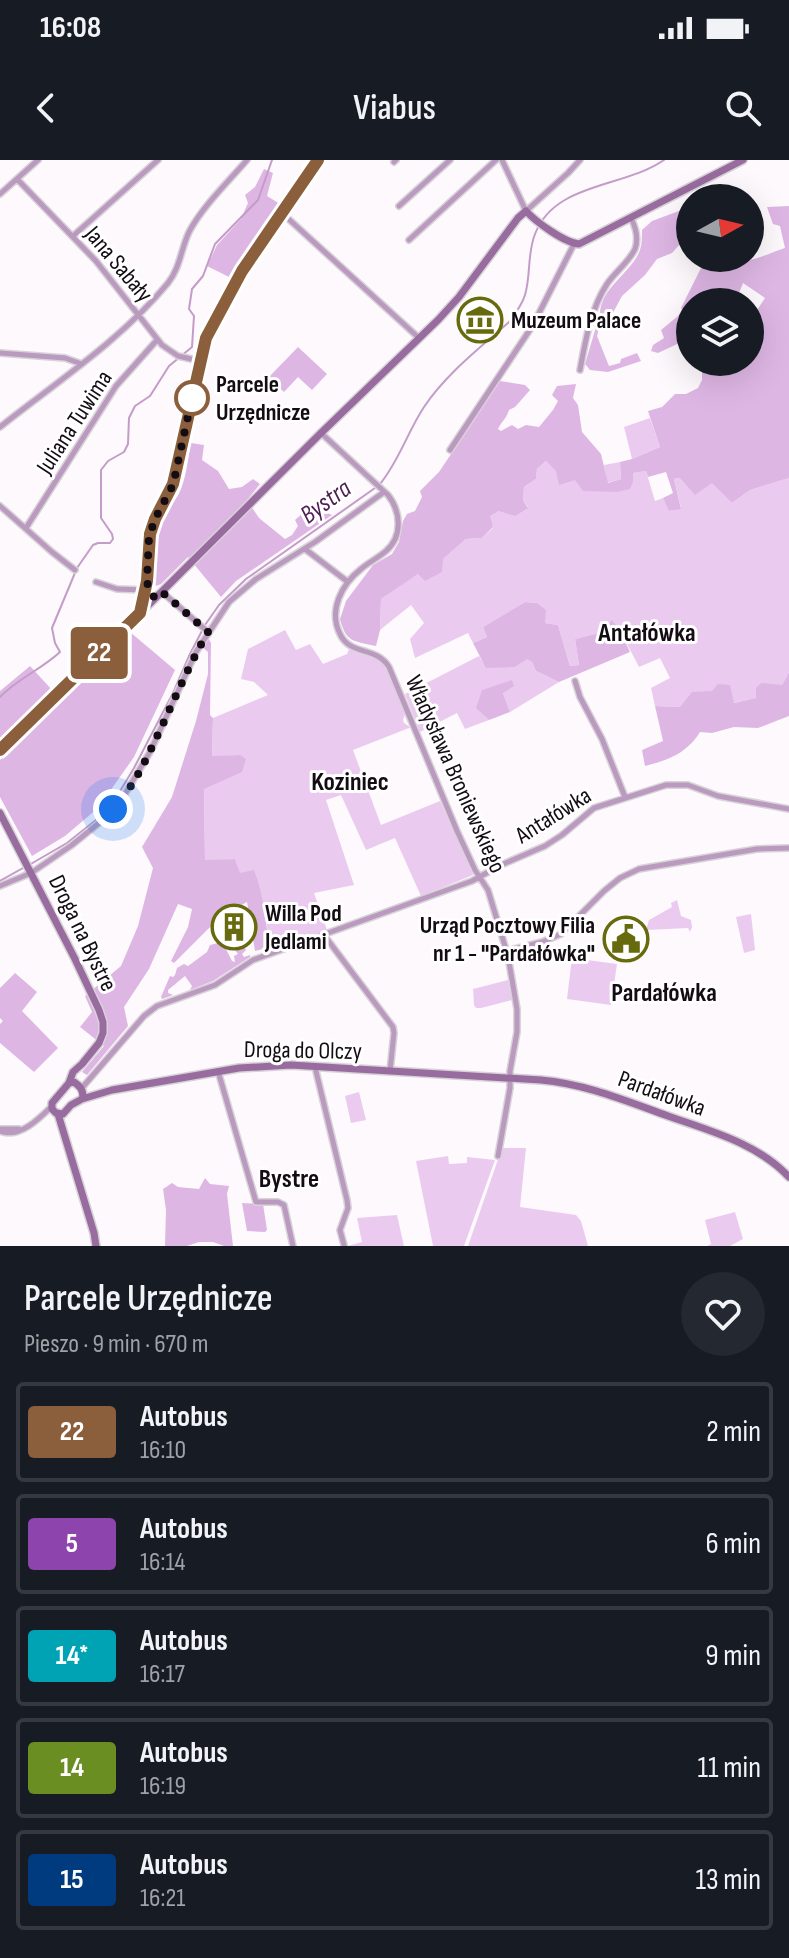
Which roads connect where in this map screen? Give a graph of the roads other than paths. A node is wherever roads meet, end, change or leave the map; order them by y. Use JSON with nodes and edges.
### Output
{"nodes":[{"id":1,"x":38,"y":160,"type":"edge"},
{"id":2,"x":158,"y":160,"type":"edge"},
{"id":3,"x":247,"y":160,"type":"edge"},
{"id":4,"x":318,"y":160,"type":"edge"},
{"id":5,"x":450,"y":160,"type":"edge"},
{"id":6,"x":499,"y":160,"type":"edge"},
{"id":7,"x":580,"y":160,"type":"edge"},
{"id":8,"x":743,"y":160,"type":"edge"},
{"id":9,"x":17,"y":179,"type":"junction"},
{"id":10,"x":0,"y":194,"type":"edge"},
{"id":11,"x":399,"y":206,"type":"dead end"},
{"id":12,"x":526,"y":211,"type":"junction"},
{"id":13,"x":282,"y":213,"type":"junction"},
{"id":14,"x":631,"y":218,"type":"junction"},
{"id":15,"x":73,"y":236,"type":"junction"},
{"id":16,"x":409,"y":240,"type":"dead end"},
{"id":17,"x":574,"y":244,"type":"junction"},
{"id":18,"x":138,"y":316,"type":"junction"},
{"id":19,"x":419,"y":338,"type":"junction"},
{"id":20,"x":157,"y":340,"type":"junction"},
{"id":21,"x":0,"y":353,"type":"edge"},
{"id":22,"x":200,"y":361,"type":"junction"},
{"id":23,"x":82,"y":364,"type":"junction"},
{"id":24,"x":580,"y":370,"type":"dead end"},
{"id":25,"x":0,"y":427,"type":"edge"},
{"id":26,"x":321,"y":433,"type":"junction"},
{"id":27,"x":450,"y":450,"type":"dead end"},
{"id":28,"x":383,"y":490,"type":"junction"},
{"id":29,"x":0,"y":506,"type":"edge"},
{"id":30,"x":26,"y":528,"type":"junction"},
{"id":31,"x":304,"y":548,"type":"junction"},
{"id":32,"x":75,"y":570,"type":"dead end"},
{"id":33,"x":96,"y":582,"type":"dead end"},
{"id":34,"x":348,"y":582,"type":"junction"},
{"id":35,"x":146,"y":586,"type":"junction"},
{"id":36,"x":162,"y":592,"type":"junction"},
{"id":37,"x":155,"y":598,"type":"junction"},
{"id":38,"x":140,"y":613,"type":"junction"},
{"id":39,"x":207,"y":631,"type":"junction"},
{"id":40,"x":575,"y":681,"type":"dead end"},
{"id":41,"x":1,"y":750,"type":"edge"},
{"id":42,"x":625,"y":797,"type":"junction"},
{"id":43,"x":789,"y":809,"type":"edge"},
{"id":44,"x":0,"y":813,"type":"edge"},
{"id":45,"x":789,"y":848,"type":"edge"},
{"id":46,"x":30,"y":871,"type":"junction"},
{"id":47,"x":479,"y":877,"type":"junction"},
{"id":48,"x":0,"y":886,"type":"edge"},
{"id":49,"x":324,"y":935,"type":"junction"},
{"id":50,"x":506,"y":951,"type":"junction"},
{"id":51,"x":315,"y":1067,"type":"junction"},
{"id":52,"x":218,"y":1071,"type":"junction"},
{"id":53,"x":390,"y":1071,"type":"junction"},
{"id":54,"x":510,"y":1078,"type":"junction"},
{"id":55,"x":78,"y":1088,"type":"junction"},
{"id":56,"x":57,"y":1111,"type":"junction"},
{"id":57,"x":0,"y":1130,"type":"edge"},
{"id":58,"x":498,"y":1156,"type":"dead end"},
{"id":59,"x":788,"y":1174,"type":"edge"},
{"id":60,"x":344,"y":1245,"type":"edge"},
{"id":61,"x":96,"y":1246,"type":"edge"},
{"id":62,"x":293,"y":1246,"type":"edge"}],
"edges":[{"from":1,"to":9,"type":"street"},
{"from":2,"to":15,"type":"street"},
{"from":3,"to":18,"type":"street"},
{"from":4,"to":13,"type":"street"},
{"from":5,"to":11,"type":"street"},
{"from":6,"to":12,"type":"street"},
{"from":6,"to":16,"type":"street"},
{"from":7,"to":12,"type":"street"},
{"from":8,"to":14,"type":"street"},
{"from":9,"to":10,"type":"street"},
{"from":9,"to":15,"type":"street","name":"Jana Sabały"},
{"from":12,"to":17,"type":"street"},
{"from":12,"to":19,"type":"street"},
{"from":13,"to":19,"type":"street"},
{"from":13,"to":22,"type":"street"},
{"from":14,"to":17,"type":"street"},
{"from":14,"to":24,"type":"street"},
{"from":15,"to":18,"type":"street","name":"Jana Sabały"},
{"from":17,"to":27,"type":"street"},
{"from":18,"to":20,"type":"street","name":"Jana Sabały"},
{"from":18,"to":23,"type":"street"},
{"from":19,"to":26,"type":"street"},
{"from":20,"to":22,"type":"street","name":"Jana Sabały"},
{"from":20,"to":30,"type":"street","name":"Juliana Tuwima"},
{"from":21,"to":23,"type":"street"},
{"from":22,"to":35,"type":"street"},
{"from":23,"to":25,"type":"street"},
{"from":26,"to":28,"type":"street"},
{"from":26,"to":36,"type":"street"},
{"from":28,"to":31,"type":"street"},
{"from":28,"to":34,"type":"street"},
{"from":29,"to":30,"type":"street"},
{"from":30,"to":32,"type":"street"},
{"from":31,"to":34,"type":"street"},
{"from":31,"to":39,"type":"street"},
{"from":33,"to":35,"type":"street"},
{"from":34,"to":47,"type":"street","name":"Władysława Broniewskiego"},
{"from":35,"to":37,"type":"street"},
{"from":35,"to":38,"type":"street"},
{"from":36,"to":37,"type":"street"},
{"from":36,"to":39,"type":"street"},
{"from":37,"to":38,"type":"street"},
{"from":38,"to":41,"type":"street"},
{"from":39,"to":46,"type":"street"},
{"from":40,"to":42,"type":"street"},
{"from":42,"to":43,"type":"street","name":"Antałówka"},
{"from":42,"to":47,"type":"street","name":"Antałówka"},
{"from":44,"to":46,"type":"street","name":"Droga na Bystre"},
{"from":45,"to":50,"type":"street"},
{"from":46,"to":48,"type":"street"},
{"from":46,"to":55,"type":"street","name":"Droga na Bystre"},
{"from":47,"to":49,"type":"street","name":"Antałówka"},
{"from":47,"to":50,"type":"street","name":"Władysława Broniewskiego"},
{"from":49,"to":53,"type":"street"},
{"from":49,"to":55,"type":"street","name":"Antałówka"},
{"from":50,"to":54,"type":"street","name":"Władysława Broniewskiego"},
{"from":51,"to":52,"type":"street","name":"Droga do Olczy"},
{"from":51,"to":53,"type":"street","name":"Droga do Olczy"},
{"from":51,"to":60,"type":"street"},
{"from":52,"to":55,"type":"street","name":"Droga do Olczy"},
{"from":52,"to":62,"type":"street"},
{"from":53,"to":54,"type":"street","name":"Droga do Olczy"},
{"from":54,"to":58,"type":"street","name":"Władysława Broniewskiego"},
{"from":54,"to":59,"type":"street","name":"Pardałówka"},
{"from":55,"to":56,"type":"street"},
{"from":55,"to":56,"type":"street","name":"Droga na Bystre"},
{"from":56,"to":57,"type":"street"},
{"from":56,"to":61,"type":"street"}]}
